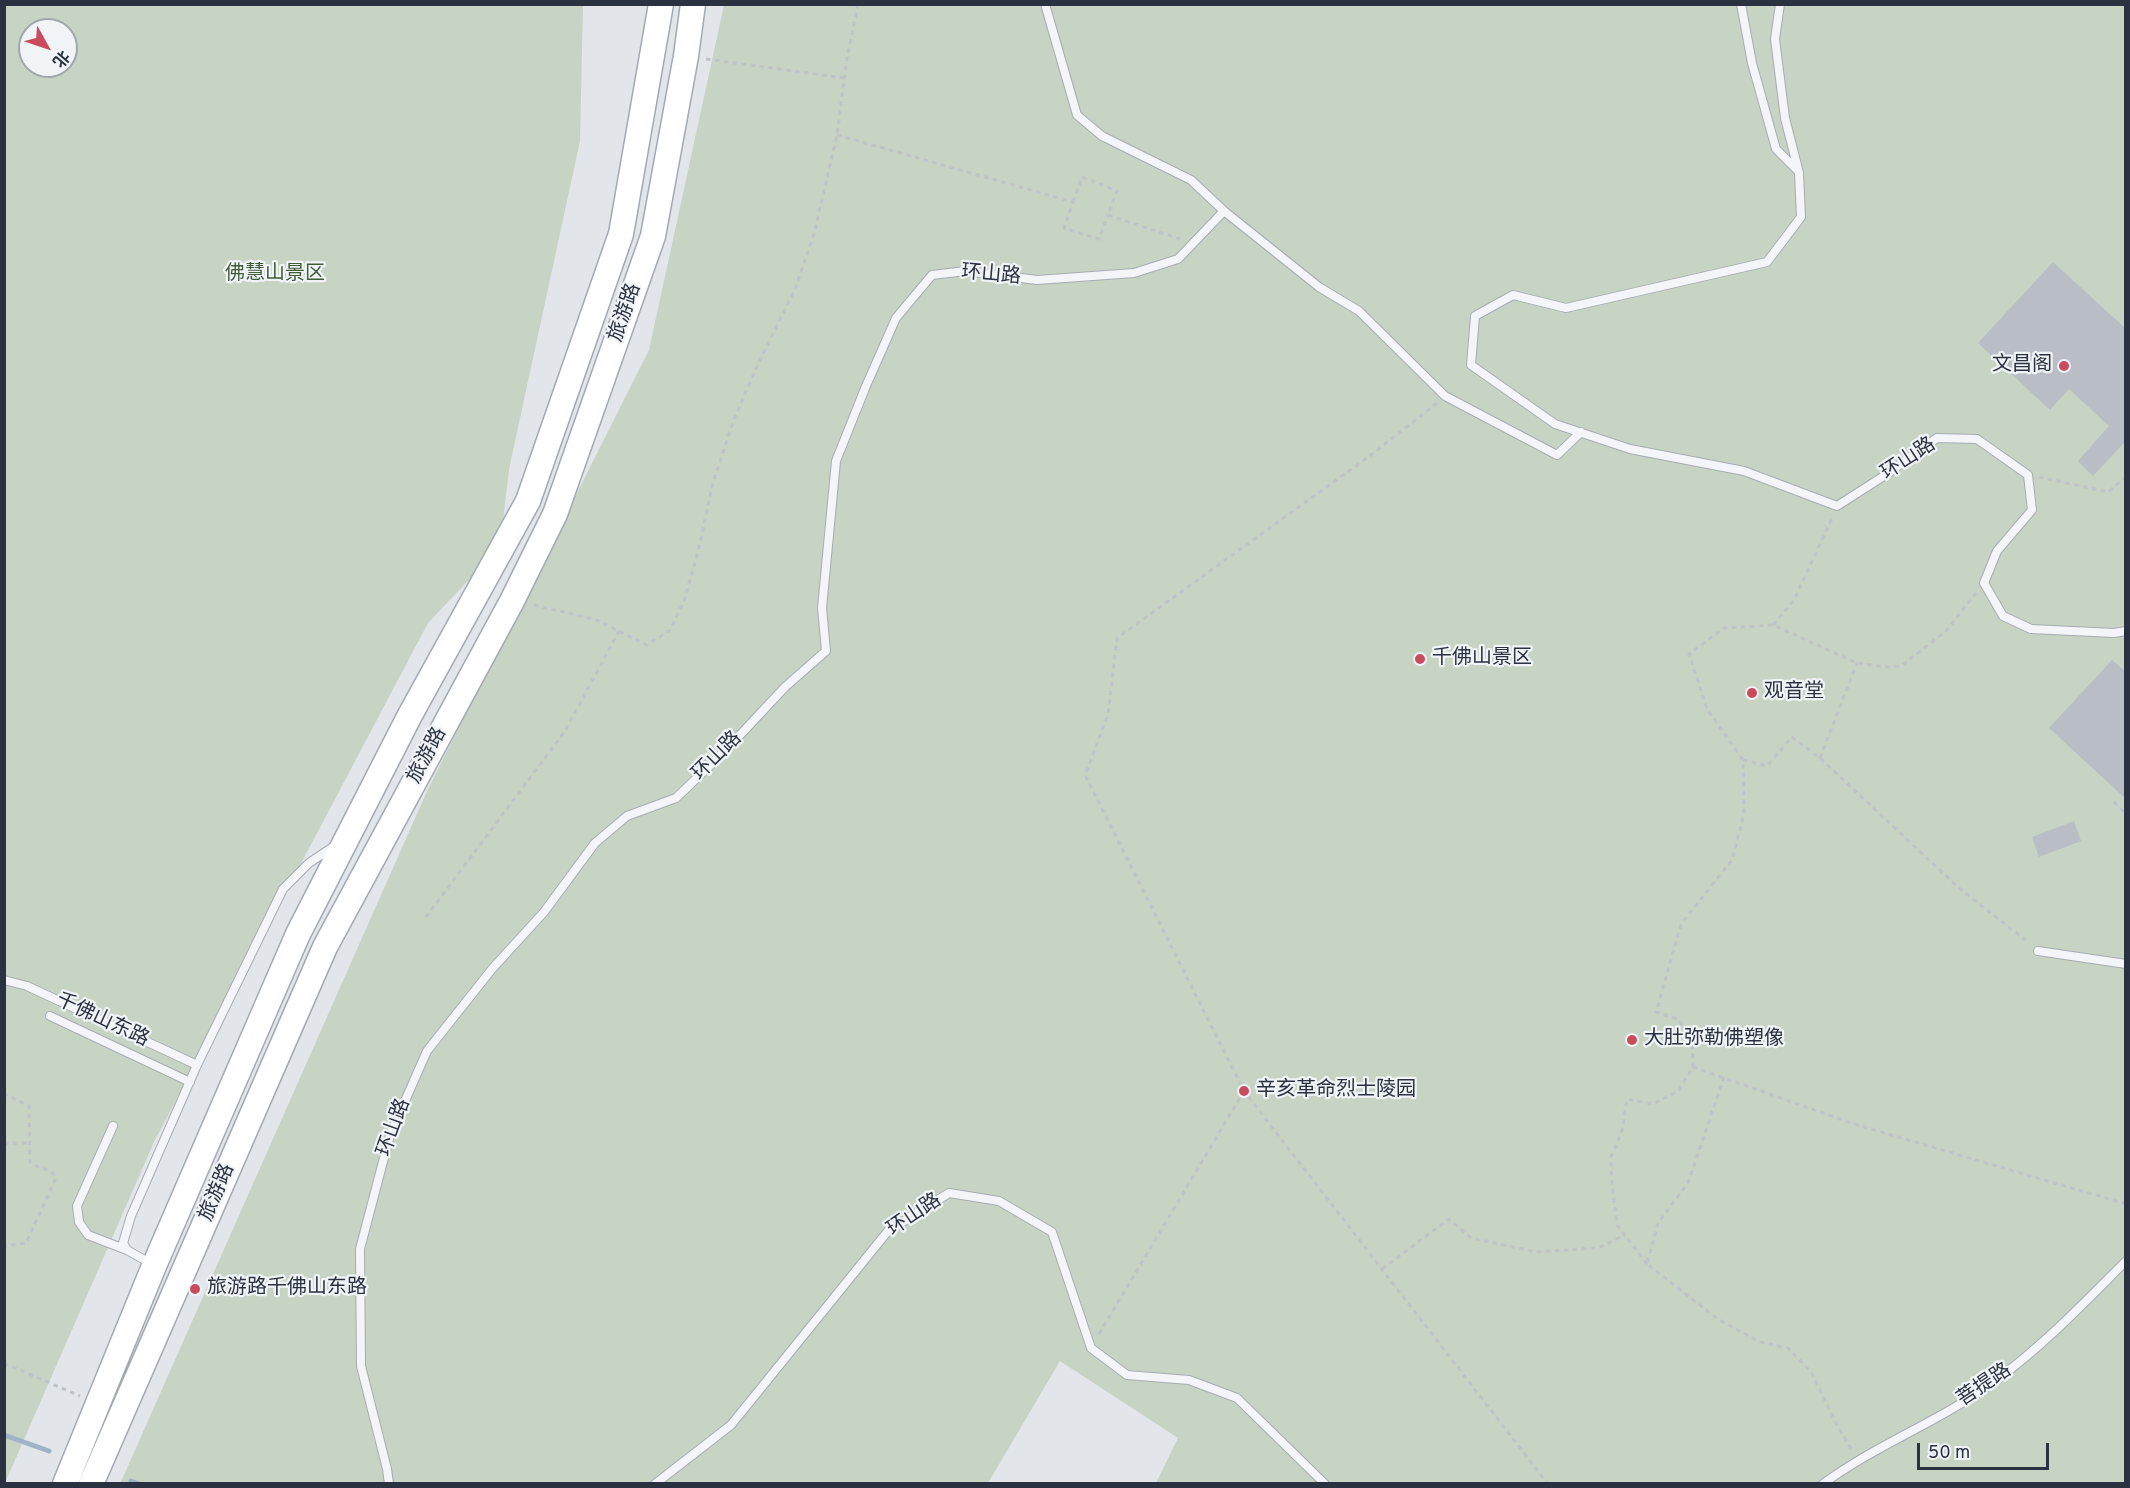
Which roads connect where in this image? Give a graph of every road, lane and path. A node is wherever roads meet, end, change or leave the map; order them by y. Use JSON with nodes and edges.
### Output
{"nodes":[{"id":1,"x":661,"y":4,"type":"edge"},
{"id":2,"x":693,"y":4,"type":"edge"},
{"id":3,"x":858,"y":4,"type":"edge"},
{"id":4,"x":1044,"y":4,"type":"edge"},
{"id":5,"x":1741,"y":4,"type":"edge"},
{"id":6,"x":1780,"y":4,"type":"edge"},
{"id":7,"x":686,"y":56,"type":"junction"},
{"id":8,"x":844,"y":78,"type":"junction"},
{"id":9,"x":837,"y":135,"type":"junction"},
{"id":10,"x":1799,"y":172,"type":"junction"},
{"id":11,"x":1073,"y":202,"type":"junction"},
{"id":12,"x":1224,"y":211,"type":"junction"},
{"id":13,"x":1108,"y":215,"type":"junction"},
{"id":14,"x":1194,"y":244,"type":"junction"},
{"id":15,"x":1445,"y":396,"type":"junction"},
{"id":16,"x":1581,"y":432,"type":"junction"},
{"id":17,"x":2028,"y":474,"type":"junction"},
{"id":18,"x":2126,"y":477,"type":"edge"},
{"id":19,"x":1837,"y":506,"type":"junction"},
{"id":20,"x":1984,"y":583,"type":"junction"},
{"id":21,"x":512,"y":601,"type":"junction"},
{"id":22,"x":1773,"y":625,"type":"junction"},
{"id":23,"x":619,"y":631,"type":"junction"},
{"id":24,"x":2126,"y":631,"type":"edge"},
{"id":25,"x":1857,"y":663,"type":"junction"},
{"id":26,"x":1820,"y":758,"type":"junction"},
{"id":27,"x":1743,"y":759,"type":"junction"},
{"id":28,"x":2114,"y":802,"type":"dead end"},
{"id":29,"x":2126,"y":814,"type":"edge"},
{"id":30,"x":347,"y":838,"type":"junction"},
{"id":31,"x":426,"y":917,"type":"dead end"},
{"id":32,"x":2038,"y":951,"type":"joint"},
{"id":33,"x":2126,"y":964,"type":"edge"},
{"id":34,"x":4,"y":980,"type":"edge"},
{"id":35,"x":50,"y":1016,"type":"dead end"},
{"id":36,"x":197,"y":1065,"type":"junction"},
{"id":37,"x":1693,"y":1067,"type":"junction"},
{"id":38,"x":1724,"y":1077,"type":"junction"},
{"id":39,"x":190,"y":1082,"type":"junction"},
{"id":40,"x":1244,"y":1091,"type":"junction"},
{"id":41,"x":4,"y":1093,"type":"edge"},
{"id":42,"x":113,"y":1126,"type":"dead end"},
{"id":43,"x":4,"y":1143,"type":"edge"},
{"id":44,"x":30,"y":1143,"type":"junction"},
{"id":45,"x":2126,"y":1204,"type":"edge"},
{"id":46,"x":1625,"y":1235,"type":"junction"},
{"id":47,"x":4,"y":1246,"type":"edge"},
{"id":48,"x":127,"y":1250,"type":"junction"},
{"id":49,"x":2126,"y":1261,"type":"edge"},
{"id":50,"x":1647,"y":1264,"type":"junction"},
{"id":51,"x":154,"y":1266,"type":"junction"},
{"id":52,"x":1382,"y":1269,"type":"junction"},
{"id":53,"x":1090,"y":1348,"type":"junction"},
{"id":54,"x":4,"y":1363,"type":"edge"},
{"id":55,"x":98,"y":1404,"type":"junction"},
{"id":56,"x":1858,"y":1461,"type":"junction"},
{"id":57,"x":65,"y":1484,"type":"edge"},
{"id":58,"x":91,"y":1484,"type":"edge"},
{"id":59,"x":389,"y":1484,"type":"edge"},
{"id":60,"x":655,"y":1484,"type":"edge"},
{"id":61,"x":1325,"y":1484,"type":"edge"},
{"id":62,"x":1548,"y":1484,"type":"edge"},
{"id":63,"x":1823,"y":1484,"type":"edge"}],
"edges":[{"from":1,"to":30,"type":"main road","name":"旅游路"},
{"from":2,"to":7,"type":"main road","name":"旅游路"},
{"from":3,"to":8,"type":"path"},
{"from":4,"to":12,"type":"lane"},
{"from":5,"to":10,"type":"lane"},
{"from":6,"to":10,"type":"lane"},
{"from":7,"to":8,"type":"path"},
{"from":7,"to":21,"type":"main road","name":"旅游路"},
{"from":8,"to":9,"type":"path"},
{"from":9,"to":11,"type":"path"},
{"from":9,"to":23,"type":"path"},
{"from":10,"to":16,"type":"lane"},
{"from":11,"to":13,"type":"path"},
{"from":11,"to":13,"type":"path"},
{"from":12,"to":14,"type":"lane","name":"环山路"},
{"from":12,"to":15,"type":"lane"},
{"from":13,"to":14,"type":"path"},
{"from":14,"to":59,"type":"lane","name":"环山路"},
{"from":15,"to":16,"type":"lane"},
{"from":15,"to":40,"type":"path"},
{"from":16,"to":19,"type":"lane"},
{"from":17,"to":18,"type":"path"},
{"from":17,"to":19,"type":"lane","name":"环山路"},
{"from":17,"to":20,"type":"lane"},
{"from":19,"to":22,"type":"path"},
{"from":20,"to":24,"type":"lane"},
{"from":20,"to":25,"type":"path"},
{"from":21,"to":23,"type":"path"},
{"from":21,"to":58,"type":"main road","name":"旅游路"},
{"from":22,"to":25,"type":"path"},
{"from":22,"to":27,"type":"path"},
{"from":23,"to":31,"type":"path"},
{"from":25,"to":26,"type":"path"},
{"from":26,"to":27,"type":"path"},
{"from":26,"to":32,"type":"path"},
{"from":27,"to":37,"type":"path"},
{"from":28,"to":29,"type":"path"},
{"from":30,"to":36,"type":"lane"},
{"from":30,"to":51,"type":"main road","name":"旅游路"},
{"from":32,"to":33,"type":"lane"},
{"from":34,"to":36,"type":"lane","name":"千佛山东路"},
{"from":35,"to":39,"type":"lane"},
{"from":36,"to":39,"type":"lane"},
{"from":37,"to":38,"type":"path"},
{"from":37,"to":46,"type":"path"},
{"from":38,"to":45,"type":"path"},
{"from":38,"to":50,"type":"path"},
{"from":39,"to":48,"type":"lane"},
{"from":40,"to":52,"type":"path"},
{"from":40,"to":53,"type":"path"},
{"from":41,"to":44,"type":"path"},
{"from":42,"to":48,"type":"lane"},
{"from":43,"to":44,"type":"path"},
{"from":44,"to":47,"type":"path"},
{"from":46,"to":50,"type":"path"},
{"from":46,"to":52,"type":"path"},
{"from":48,"to":51,"type":"lane"},
{"from":49,"to":56,"type":"lane","name":"菩提路"},
{"from":50,"to":56,"type":"path"},
{"from":51,"to":55,"type":"main road","name":"旅游路"},
{"from":52,"to":62,"type":"path"},
{"from":53,"to":60,"type":"lane","name":"环山路"},
{"from":53,"to":61,"type":"lane"},
{"from":54,"to":55,"type":"path"},
{"from":55,"to":57,"type":"main road","name":"旅游路"},
{"from":56,"to":63,"type":"lane","name":"菩提路"}]}
